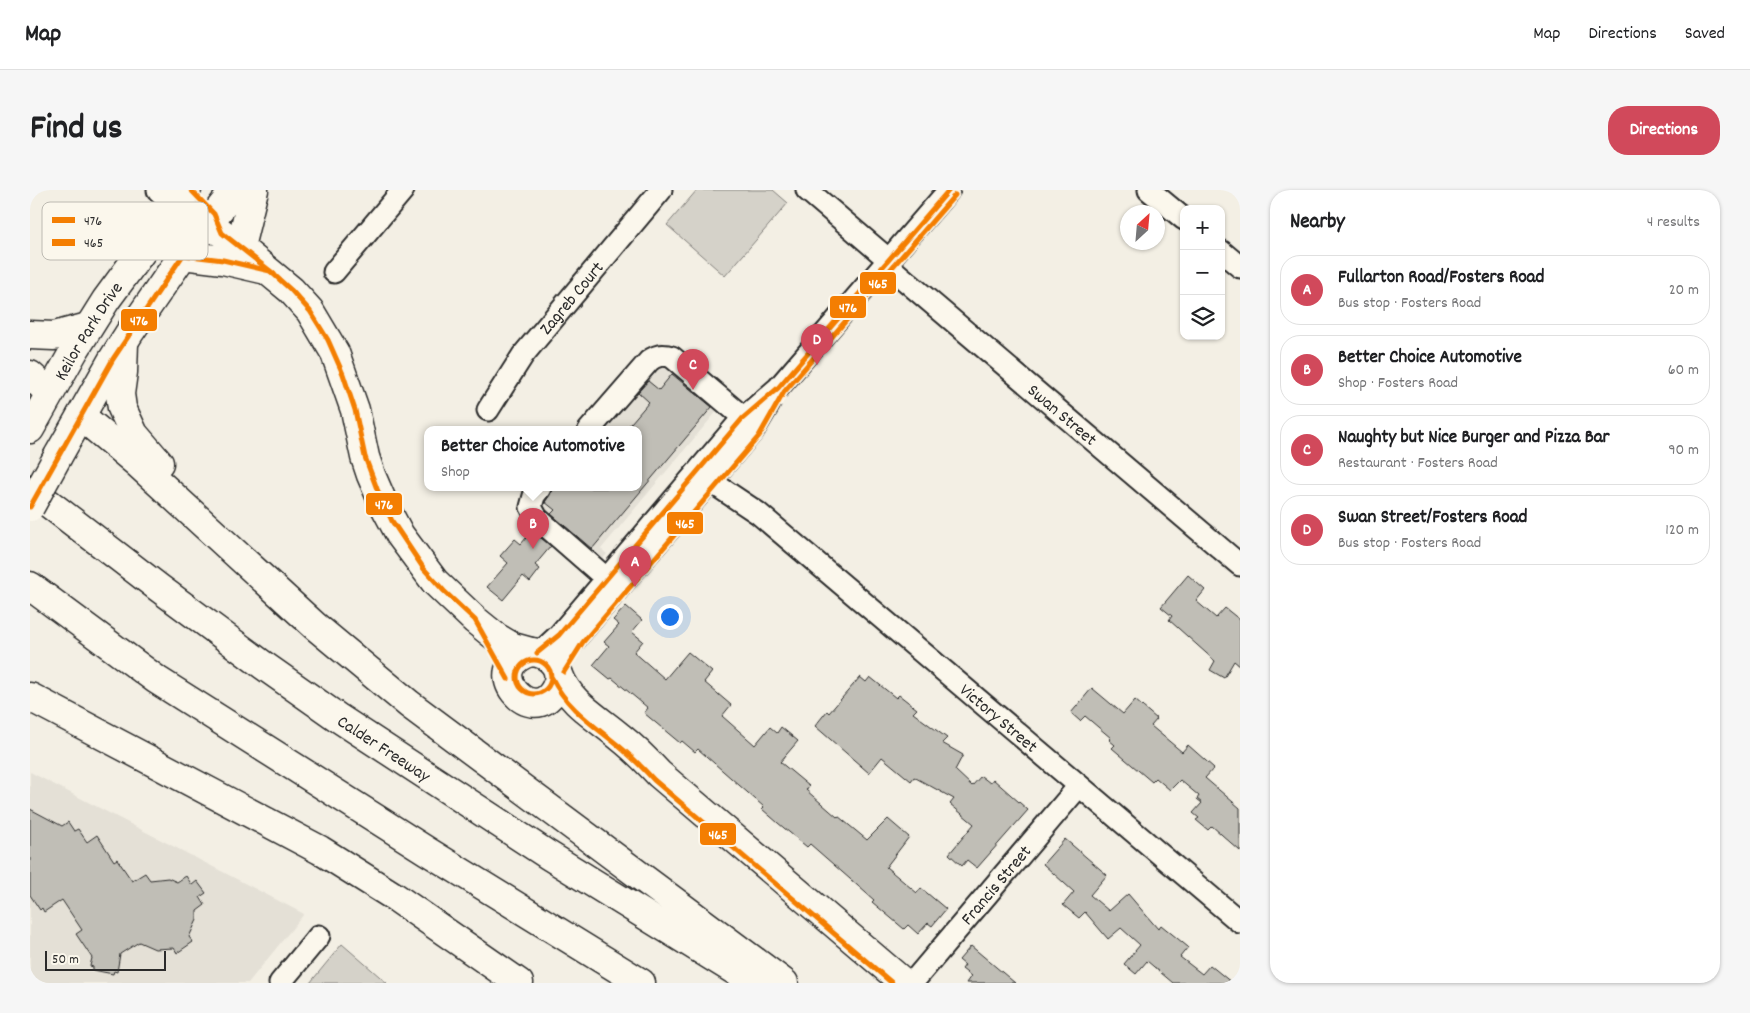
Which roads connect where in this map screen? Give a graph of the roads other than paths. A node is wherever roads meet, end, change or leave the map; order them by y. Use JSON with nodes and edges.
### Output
{"nodes":[{"id":1,"x":235,"y":190,"type":"edge"},
{"id":2,"x":254,"y":190,"type":"edge"},
{"id":3,"x":403,"y":190,"type":"edge"},
{"id":4,"x":661,"y":190,"type":"edge"},
{"id":5,"x":807,"y":190,"type":"edge"},
{"id":6,"x":948,"y":190,"type":"edge"},
{"id":7,"x":1149,"y":190,"type":"edge"},
{"id":8,"x":1180,"y":217,"type":"edge"},
{"id":9,"x":208,"y":220,"type":"edge"},
{"id":10,"x":220,"y":230,"type":"junction"},
{"id":11,"x":208,"y":238,"type":"edge"},
{"id":12,"x":1225,"y":254,"type":"edge"},
{"id":13,"x":208,"y":258,"type":"edge"},
{"id":14,"x":133,"y":260,"type":"edge"},
{"id":15,"x":180,"y":260,"type":"edge"},
{"id":16,"x":888,"y":262,"type":"junction"},
{"id":17,"x":1240,"y":267,"type":"edge"},
{"id":18,"x":270,"y":271,"type":"junction"},
{"id":19,"x":334,"y":272,"type":"dead end"},
{"id":20,"x":88,"y":327,"type":"junction"},
{"id":21,"x":30,"y":335,"type":"edge"},
{"id":22,"x":124,"y":342,"type":"junction"},
{"id":23,"x":40,"y":384,"type":"edge"},
{"id":24,"x":778,"y":388,"type":"junction"},
{"id":25,"x":488,"y":410,"type":"dead end"},
{"id":26,"x":81,"y":416,"type":"junction"},
{"id":27,"x":744,"y":418,"type":"junction"},
{"id":28,"x":592,"y":426,"type":"edge"},
{"id":29,"x":30,"y":429,"type":"edge"},
{"id":30,"x":710,"y":473,"type":"junction"},
{"id":31,"x":30,"y":489,"type":"edge"},
{"id":32,"x":538,"y":491,"type":"edge"},
{"id":33,"x":30,"y":507,"type":"edge"},
{"id":34,"x":1240,"y":565,"type":"edge"},
{"id":35,"x":251,"y":567,"type":"junction"},
{"id":36,"x":612,"y":583,"type":"junction"},
{"id":37,"x":30,"y":586,"type":"edge"},
{"id":38,"x":475,"y":620,"type":"junction"},
{"id":39,"x":546,"y":662,"type":"junction"},
{"id":40,"x":508,"y":679,"type":"junction"},
{"id":41,"x":157,"y":680,"type":"junction"},
{"id":42,"x":30,"y":697,"type":"edge"},
{"id":43,"x":533,"y":702,"type":"junction"},
{"id":44,"x":659,"y":774,"type":"junction"},
{"id":45,"x":1079,"y":786,"type":"junction"},
{"id":46,"x":1240,"y":922,"type":"edge"},
{"id":47,"x":319,"y":936,"type":"dead end"},
{"id":48,"x":280,"y":983,"type":"edge"},
{"id":49,"x":519,"y":983,"type":"edge"},
{"id":50,"x":608,"y":983,"type":"edge"},
{"id":51,"x":640,"y":983,"type":"edge"},
{"id":52,"x":755,"y":983,"type":"edge"},
{"id":53,"x":784,"y":983,"type":"edge"},
{"id":54,"x":904,"y":983,"type":"edge"},
{"id":55,"x":912,"y":983,"type":"edge"}],
"edges":[{"from":1,"to":10,"type":"main road","name":"Keilor Park Drive"},
{"from":2,"to":10,"type":"main road"},
{"from":3,"to":19,"type":"street"},
{"from":4,"to":25,"type":"street","name":"Zagreb Court"},
{"from":5,"to":16,"type":"street","name":"Swan Street"},
{"from":6,"to":16,"type":"street"},
{"from":7,"to":8,"type":"street"},
{"from":9,"to":10,"type":"main road"},
{"from":10,"to":11,"type":"main road","name":"Keilor Park Drive"},
{"from":10,"to":18,"type":"main road"},
{"from":12,"to":17,"type":"street"},
{"from":13,"to":18,"type":"main road"},
{"from":14,"to":20,"type":"main road","name":"Keilor Park Drive"},
{"from":15,"to":22,"type":"main road","name":"Keilor Park Drive"},
{"from":16,"to":24,"type":"street"},
{"from":16,"to":34,"type":"street","name":"Swan Street"},
{"from":18,"to":38,"type":"main road"},
{"from":20,"to":21,"type":"main road"},
{"from":20,"to":23,"type":"main road","name":"Keilor Park Drive"},
{"from":22,"to":26,"type":"main road","name":"Keilor Park Drive"},
{"from":22,"to":35,"type":"main road"},
{"from":23,"to":26,"type":"main road"},
{"from":23,"to":29,"type":"main road","name":"Keilor Park Drive"},
{"from":24,"to":27,"type":"street"},
{"from":24,"to":30,"type":"street"},
{"from":26,"to":33,"type":"main road","name":"Keilor Park Drive","bridge":true},
{"from":26,"to":35,"type":"main road"},
{"from":27,"to":28,"type":"street"},
{"from":27,"to":30,"type":"street"},
{"from":30,"to":36,"type":"street"},
{"from":30,"to":45,"type":"street","name":"Victory Street"},
{"from":31,"to":52,"type":"main road","name":"Calder Freeway"},
{"from":32,"to":36,"type":"street"},
{"from":35,"to":53,"type":"main road"},
{"from":36,"to":39,"type":"street"},
{"from":37,"to":41,"type":"main road"},
{"from":38,"to":39,"type":"main road"},
{"from":38,"to":40,"type":"main road"},
{"from":39,"to":40,"type":"main road"},
{"from":39,"to":43,"type":"main road"},
{"from":39,"to":44,"type":"main road"},
{"from":40,"to":43,"type":"main road"},
{"from":41,"to":50,"type":"main road"},
{"from":41,"to":51,"type":"main road"},
{"from":42,"to":49,"type":"main road"},
{"from":43,"to":44,"type":"main road"},
{"from":44,"to":54,"type":"main road"},
{"from":45,"to":46,"type":"street","name":"Victory Street"},
{"from":45,"to":55,"type":"street","name":"Francis Street"},
{"from":47,"to":48,"type":"street"}]}
